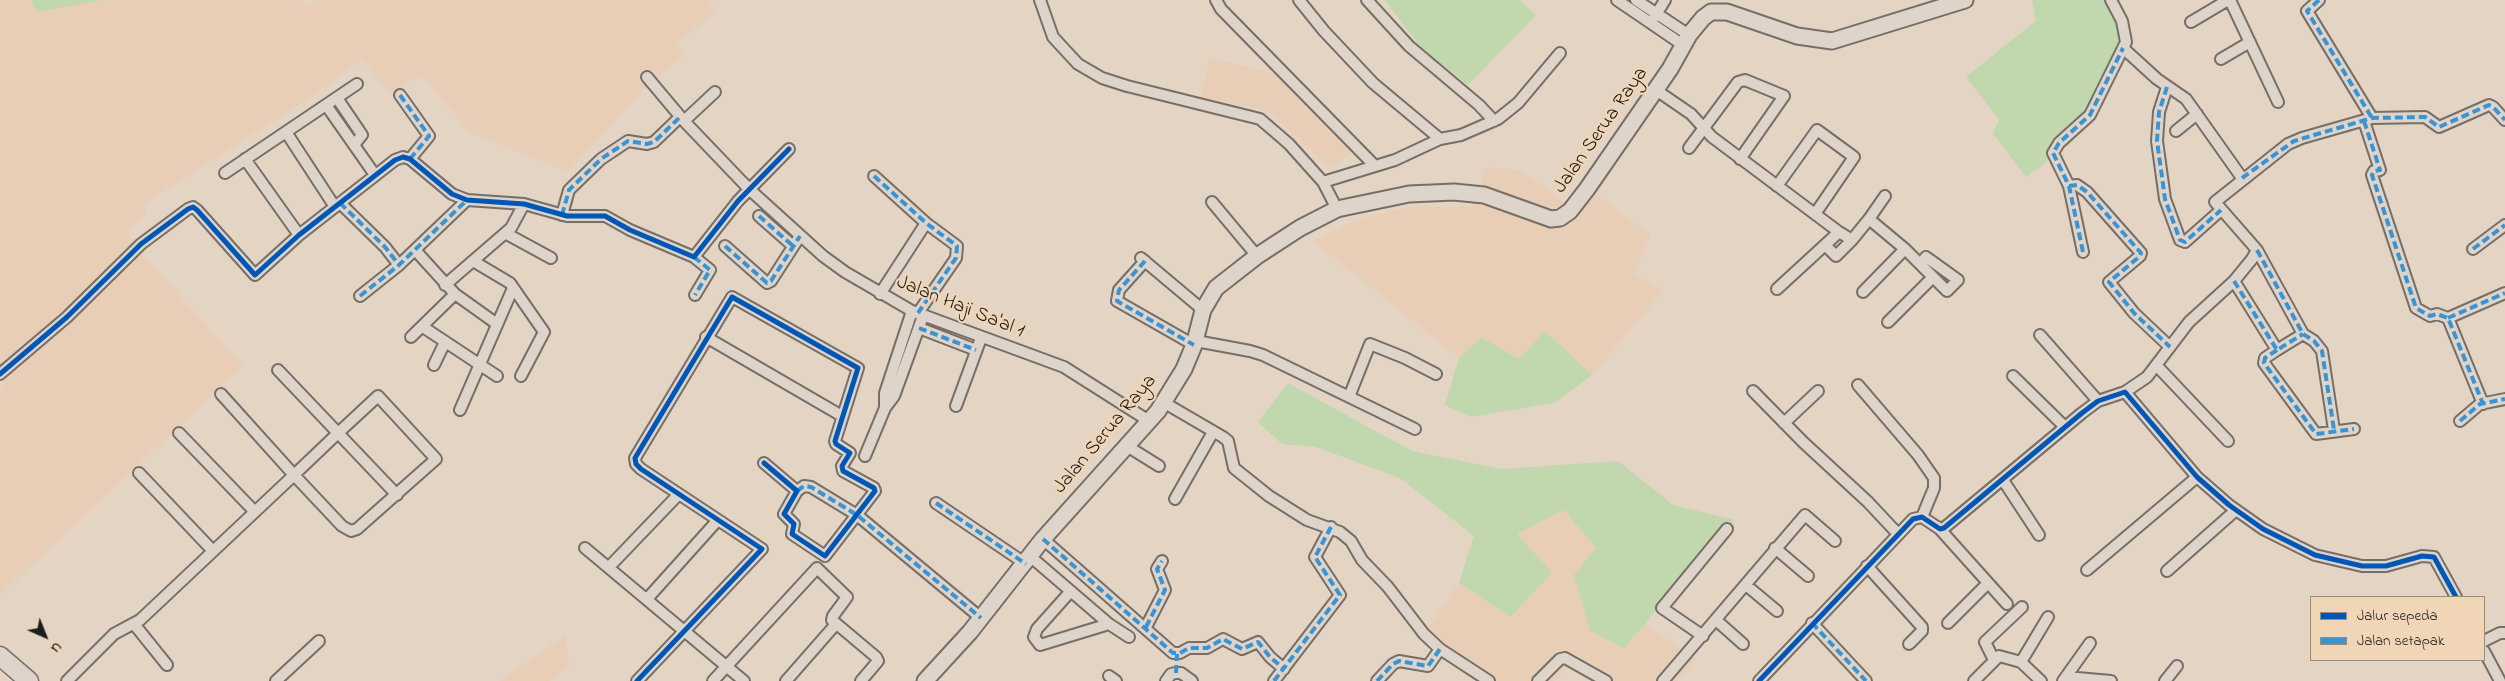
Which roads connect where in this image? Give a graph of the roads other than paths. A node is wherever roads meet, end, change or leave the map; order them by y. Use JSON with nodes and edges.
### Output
{"nodes":[{"id":1,"x":1040,"y":0,"type":"edge"},
{"id":2,"x":1216,"y":0,"type":"edge"},
{"id":3,"x":1299,"y":0,"type":"edge"},
{"id":4,"x":1367,"y":0,"type":"edge"},
{"id":5,"x":1617,"y":0,"type":"edge"},
{"id":6,"x":1636,"y":0,"type":"edge"},
{"id":7,"x":1665,"y":0,"type":"edge"},
{"id":8,"x":1965,"y":0,"type":"edge"},
{"id":9,"x":2111,"y":0,"type":"edge"},
{"id":10,"x":2229,"y":0,"type":"edge"},
{"id":11,"x":2318,"y":0,"type":"edge"},
{"id":12,"x":1722,"y":5,"type":"edge"},
{"id":13,"x":1656,"y":14,"type":"junction"},
{"id":14,"x":2191,"y":22,"type":"dead end"},
{"id":15,"x":1650,"y":23,"type":"junction"},
{"id":16,"x":1686,"y":40,"type":"junction"},
{"id":17,"x":2250,"y":42,"type":"junction"},
{"id":18,"x":2123,"y":48,"type":"junction"},
{"id":19,"x":1560,"y":53,"type":"dead end"},
{"id":20,"x":2221,"y":59,"type":"dead end"},
{"id":21,"x":647,"y":77,"type":"dead end"},
{"id":22,"x":357,"y":84,"type":"dead end"},
{"id":23,"x":2167,"y":87,"type":"junction"},
{"id":24,"x":1656,"y":90,"type":"junction"},
{"id":25,"x":715,"y":92,"type":"dead end"},
{"id":26,"x":400,"y":94,"type":"dead end"},
{"id":27,"x":337,"y":98,"type":"junction"},
{"id":28,"x":2278,"y":102,"type":"dead end"},
{"id":29,"x":326,"y":105,"type":"junction"},
{"id":30,"x":2197,"y":114,"type":"junction"},
{"id":31,"x":682,"y":119,"type":"junction"},
{"id":32,"x":2368,"y":119,"type":"junction"},
{"id":33,"x":1496,"y":120,"type":"junction"},
{"id":34,"x":2505,"y":120,"type":"edge"},
{"id":35,"x":1704,"y":127,"type":"junction"},
{"id":36,"x":286,"y":132,"type":"junction"},
{"id":37,"x":2176,"y":132,"type":"dead end"},
{"id":38,"x":1440,"y":139,"type":"junction"},
{"id":39,"x":354,"y":145,"type":"junction"},
{"id":40,"x":1689,"y":148,"type":"dead end"},
{"id":41,"x":789,"y":149,"type":"dead end"},
{"id":42,"x":410,"y":158,"type":"junction"},
{"id":43,"x":1740,"y":159,"type":"junction"},
{"id":44,"x":245,"y":160,"type":"junction"},
{"id":45,"x":1375,"y":166,"type":"junction"},
{"id":46,"x":225,"y":173,"type":"dead end"},
{"id":47,"x":375,"y":175,"type":"junction"},
{"id":48,"x":874,"y":176,"type":"dead end"},
{"id":49,"x":2242,"y":178,"type":"junction"},
{"id":50,"x":1323,"y":182,"type":"junction"},
{"id":51,"x":1777,"y":186,"type":"junction"},
{"id":52,"x":2069,"y":186,"type":"junction"},
{"id":53,"x":749,"y":189,"type":"junction"},
{"id":54,"x":1885,"y":196,"type":"dead end"},
{"id":55,"x":467,"y":200,"type":"junction"},
{"id":56,"x":1212,"y":202,"type":"dead end"},
{"id":57,"x":524,"y":204,"type":"junction"},
{"id":58,"x":338,"y":205,"type":"junction"},
{"id":59,"x":1337,"y":209,"type":"junction"},
{"id":60,"x":2221,"y":210,"type":"junction"},
{"id":61,"x":562,"y":214,"type":"junction"},
{"id":62,"x":1815,"y":214,"type":"junction"},
{"id":63,"x":759,"y":216,"type":"dead end"},
{"id":64,"x":1869,"y":219,"type":"junction"},
{"id":65,"x":926,"y":223,"type":"junction"},
{"id":66,"x":2505,"y":225,"type":"edge"},
{"id":67,"x":1839,"y":232,"type":"junction"},
{"id":68,"x":504,"y":233,"type":"junction"},
{"id":69,"x":299,"y":235,"type":"junction"},
{"id":70,"x":800,"y":236,"type":"junction"},
{"id":71,"x":1852,"y":240,"type":"junction"},
{"id":72,"x":1825,"y":245,"type":"junction"},
{"id":73,"x":725,"y":246,"type":"dead end"},
{"id":74,"x":793,"y":246,"type":"junction"},
{"id":75,"x":1906,"y":249,"type":"junction"},
{"id":76,"x":2473,"y":249,"type":"dead end"},
{"id":77,"x":415,"y":250,"type":"junction"},
{"id":78,"x":2258,"y":250,"type":"junction"},
{"id":79,"x":2083,"y":252,"type":"dead end"},
{"id":80,"x":1257,"y":256,"type":"junction"},
{"id":81,"x":694,"y":257,"type":"junction"},
{"id":82,"x":551,"y":258,"type":"dead end"},
{"id":83,"x":473,"y":261,"type":"junction"},
{"id":84,"x":1920,"y":264,"type":"junction"},
{"id":85,"x":399,"y":265,"type":"junction"},
{"id":86,"x":1933,"y":277,"type":"junction"},
{"id":87,"x":2234,"y":281,"type":"junction"},
{"id":88,"x":445,"y":285,"type":"junction"},
{"id":89,"x":513,"y":288,"type":"junction"},
{"id":90,"x":1777,"y":289,"type":"dead end"},
{"id":91,"x":1863,"y":292,"type":"dead end"},
{"id":92,"x":2505,"y":293,"type":"edge"},
{"id":93,"x":455,"y":294,"type":"junction"},
{"id":94,"x":880,"y":294,"type":"junction"},
{"id":95,"x":695,"y":295,"type":"dead end"},
{"id":96,"x":360,"y":296,"type":"dead end"},
{"id":97,"x":1203,"y":310,"type":"junction"},
{"id":98,"x":918,"y":314,"type":"junction"},
{"id":99,"x":2448,"y":318,"type":"junction"},
{"id":100,"x":1888,"y":322,"type":"dead end"},
{"id":101,"x":497,"y":324,"type":"junction"},
{"id":102,"x":422,"y":327,"type":"junction"},
{"id":103,"x":919,"y":328,"type":"junction"},
{"id":104,"x":2303,"y":334,"type":"junction"},
{"id":105,"x":2040,"y":335,"type":"dead end"},
{"id":106,"x":412,"y":337,"type":"dead end"},
{"id":107,"x":706,"y":337,"type":"junction"},
{"id":108,"x":981,"y":338,"type":"junction"},
{"id":109,"x":445,"y":342,"type":"junction"},
{"id":110,"x":1195,"y":343,"type":"junction"},
{"id":111,"x":2170,"y":347,"type":"junction"},
{"id":112,"x":976,"y":350,"type":"junction"},
{"id":113,"x":2278,"y":350,"type":"junction"},
{"id":114,"x":434,"y":365,"type":"dead end"},
{"id":115,"x":479,"y":366,"type":"junction"},
{"id":116,"x":2157,"y":366,"type":"junction"},
{"id":117,"x":278,"y":370,"type":"dead end"},
{"id":118,"x":0,"y":374,"type":"edge"},
{"id":119,"x":1436,"y":374,"type":"dead end"},
{"id":120,"x":497,"y":376,"type":"dead end"},
{"id":121,"x":521,"y":376,"type":"dead end"},
{"id":122,"x":2014,"y":376,"type":"dead end"},
{"id":123,"x":1858,"y":385,"type":"dead end"},
{"id":124,"x":1753,"y":391,"type":"dead end"},
{"id":125,"x":1818,"y":391,"type":"dead end"},
{"id":126,"x":2125,"y":392,"type":"junction"},
{"id":127,"x":221,"y":394,"type":"dead end"},
{"id":128,"x":1349,"y":397,"type":"junction"},
{"id":129,"x":2505,"y":399,"type":"edge"},
{"id":130,"x":2098,"y":401,"type":"junction"},
{"id":131,"x":1164,"y":402,"type":"junction"},
{"id":132,"x":2483,"y":404,"type":"junction"},
{"id":133,"x":956,"y":406,"type":"dead end"},
{"id":134,"x":885,"y":408,"type":"junction"},
{"id":135,"x":460,"y":410,"type":"dead end"},
{"id":136,"x":842,"y":416,"type":"junction"},
{"id":137,"x":1150,"y":421,"type":"junction"},
{"id":138,"x":2460,"y":421,"type":"dead end"},
{"id":139,"x":1784,"y":422,"type":"junction"},
{"id":140,"x":2064,"y":426,"type":"junction"},
{"id":141,"x":2354,"y":428,"type":"dead end"},
{"id":142,"x":1415,"y":429,"type":"dead end"},
{"id":143,"x":2334,"y":430,"type":"junction"},
{"id":144,"x":1213,"y":432,"type":"junction"},
{"id":145,"x":179,"y":433,"type":"dead end"},
{"id":146,"x":337,"y":434,"type":"junction"},
{"id":147,"x":2228,"y":441,"type":"dead end"},
{"id":148,"x":1127,"y":446,"type":"junction"},
{"id":149,"x":865,"y":456,"type":"dead end"},
{"id":150,"x":764,"y":463,"type":"dead end"},
{"id":151,"x":1159,"y":466,"type":"dead end"},
{"id":152,"x":140,"y":474,"type":"dead end"},
{"id":153,"x":294,"y":475,"type":"junction"},
{"id":154,"x":2198,"y":477,"type":"junction"},
{"id":155,"x":2002,"y":480,"type":"junction"},
{"id":156,"x":797,"y":491,"type":"junction"},
{"id":157,"x":397,"y":495,"type":"junction"},
{"id":158,"x":678,"y":495,"type":"junction"},
{"id":159,"x":1175,"y":499,"type":"dead end"},
{"id":160,"x":936,"y":503,"type":"dead end"},
{"id":161,"x":2236,"y":510,"type":"junction"},
{"id":162,"x":255,"y":512,"type":"junction"},
{"id":163,"x":857,"y":515,"type":"junction"},
{"id":164,"x":1922,"y":516,"type":"junction"},
{"id":165,"x":717,"y":521,"type":"junction"},
{"id":166,"x":1331,"y":527,"type":"junction"},
{"id":167,"x":1938,"y":527,"type":"junction"},
{"id":168,"x":1727,"y":529,"type":"dead end"},
{"id":169,"x":1898,"y":534,"type":"junction"},
{"id":170,"x":2039,"y":535,"type":"dead end"},
{"id":171,"x":1044,"y":539,"type":"junction"},
{"id":172,"x":1835,"y":541,"type":"dead end"},
{"id":173,"x":585,"y":548,"type":"dead end"},
{"id":174,"x":1775,"y":548,"type":"junction"},
{"id":175,"x":214,"y":551,"type":"junction"},
{"id":176,"x":1028,"y":560,"type":"junction"},
{"id":177,"x":1162,"y":561,"type":"dead end"},
{"id":178,"x":1866,"y":566,"type":"junction"},
{"id":179,"x":609,"y":568,"type":"junction"},
{"id":180,"x":2088,"y":570,"type":"dead end"},
{"id":181,"x":2167,"y":571,"type":"dead end"},
{"id":182,"x":1808,"y":576,"type":"dead end"},
{"id":183,"x":1988,"y":582,"type":"junction"},
{"id":184,"x":1746,"y":585,"type":"junction"},
{"id":185,"x":1070,"y":592,"type":"junction"},
{"id":186,"x":2455,"y":596,"type":"edge"},
{"id":187,"x":647,"y":599,"type":"junction"},
{"id":188,"x":2007,"y":604,"type":"dead end"},
{"id":189,"x":2022,"y":607,"type":"dead end"},
{"id":190,"x":1777,"y":611,"type":"dead end"},
{"id":191,"x":2048,"y":617,"type":"dead end"},
{"id":192,"x":981,"y":618,"type":"junction"},
{"id":193,"x":1716,"y":620,"type":"junction"},
{"id":194,"x":1812,"y":623,"type":"junction"},
{"id":195,"x":1948,"y":623,"type":"dead end"},
{"id":196,"x":134,"y":624,"type":"junction"},
{"id":197,"x":836,"y":624,"type":"junction"},
{"id":198,"x":1109,"y":624,"type":"junction"},
{"id":199,"x":1146,"y":627,"type":"junction"},
{"id":200,"x":685,"y":630,"type":"junction"},
{"id":201,"x":2505,"y":633,"type":"edge"},
{"id":202,"x":1702,"y":636,"type":"junction"},
{"id":203,"x":1130,"y":637,"type":"dead end"},
{"id":204,"x":319,"y":641,"type":"dead end"},
{"id":205,"x":2485,"y":641,"type":"edge"},
{"id":206,"x":2090,"y":643,"type":"dead end"},
{"id":207,"x":1744,"y":644,"type":"dead end"},
{"id":208,"x":1909,"y":644,"type":"dead end"},
{"id":209,"x":1440,"y":649,"type":"junction"},
{"id":210,"x":2485,"y":653,"type":"edge"},
{"id":211,"x":1177,"y":654,"type":"junction"},
{"id":212,"x":0,"y":656,"type":"edge"},
{"id":213,"x":1994,"y":660,"type":"junction"},
{"id":214,"x":2021,"y":662,"type":"junction"},
{"id":215,"x":167,"y":665,"type":"dead end"},
{"id":216,"x":2177,"y":666,"type":"dead end"},
{"id":217,"x":727,"y":667,"type":"junction"},
{"id":218,"x":1284,"y":669,"type":"junction"},
{"id":219,"x":0,"y":670,"type":"edge"},
{"id":220,"x":1176,"y":673,"type":"junction"},
{"id":221,"x":2064,"y":679,"type":"edge"},
{"id":222,"x":13,"y":681,"type":"edge"},
{"id":223,"x":29,"y":681,"type":"edge"},
{"id":224,"x":67,"y":681,"type":"edge"},
{"id":225,"x":276,"y":681,"type":"edge"},
{"id":226,"x":637,"y":681,"type":"edge"},
{"id":227,"x":713,"y":681,"type":"edge"},
{"id":228,"x":744,"y":681,"type":"edge"},
{"id":229,"x":786,"y":681,"type":"edge"},
{"id":230,"x":861,"y":681,"type":"edge"},
{"id":231,"x":924,"y":681,"type":"edge"},
{"id":232,"x":1166,"y":681,"type":"edge"},
{"id":233,"x":1192,"y":681,"type":"edge"},
{"id":234,"x":1274,"y":681,"type":"edge"},
{"id":235,"x":1377,"y":681,"type":"edge"},
{"id":236,"x":1489,"y":681,"type":"edge"},
{"id":237,"x":1538,"y":681,"type":"edge"},
{"id":238,"x":1606,"y":681,"type":"edge"},
{"id":239,"x":1663,"y":681,"type":"edge"},
{"id":240,"x":1759,"y":681,"type":"edge"},
{"id":241,"x":1866,"y":681,"type":"edge"},
{"id":242,"x":1974,"y":681,"type":"edge"},
{"id":243,"x":2041,"y":681,"type":"edge"},
{"id":244,"x":2111,"y":681,"type":"edge"},
{"id":245,"x":2165,"y":681,"type":"edge"},
{"id":246,"x":2500,"y":681,"type":"edge"}],
"edges":[{"from":1,"to":50,"type":"street"},
{"from":2,"to":45,"type":"street"},
{"from":3,"to":38,"type":"street"},
{"from":4,"to":33,"type":"street"},
{"from":5,"to":15,"type":"street"},
{"from":6,"to":13,"type":"street"},
{"from":7,"to":13,"type":"street"},
{"from":8,"to":12,"type":"main road","name":"Jalan Serua Raya"},
{"from":9,"to":18,"type":"street"},
{"from":10,"to":14,"type":"street"},
{"from":10,"to":17,"type":"street"},
{"from":11,"to":32,"type":"street"},
{"from":12,"to":16,"type":"main road","name":"Jalan Serua Raya"},
{"from":13,"to":15,"type":"street"},
{"from":13,"to":16,"type":"street"},
{"from":15,"to":16,"type":"street"},
{"from":16,"to":24,"type":"main road","name":"Jalan Serua Raya"},
{"from":17,"to":20,"type":"street"},
{"from":17,"to":28,"type":"street"},
{"from":18,"to":23,"type":"street"},
{"from":18,"to":52,"type":"street"},
{"from":19,"to":33,"type":"street"},
{"from":21,"to":31,"type":"street","name":"Jalan Haji Sa'al 1"},
{"from":22,"to":27,"type":"street"},
{"from":23,"to":30,"type":"street"},
{"from":23,"to":60,"type":"street"},
{"from":24,"to":35,"type":"street"},
{"from":24,"to":59,"type":"main road","name":"Jalan Serua Raya"},
{"from":25,"to":31,"type":"street"},
{"from":26,"to":42,"type":"street"},
{"from":27,"to":29,"type":"street"},
{"from":27,"to":39,"type":"street"},
{"from":29,"to":36,"type":"street"},
{"from":29,"to":39,"type":"street"},
{"from":30,"to":37,"type":"street"},
{"from":30,"to":49,"type":"street"},
{"from":31,"to":53,"type":"street","name":"Jalan Haji Sa'al 1"},
{"from":31,"to":61,"type":"street"},
{"from":32,"to":34,"type":"street"},
{"from":32,"to":49,"type":"street"},
{"from":32,"to":99,"type":"street"},
{"from":33,"to":38,"type":"street"},
{"from":35,"to":40,"type":"street"},
{"from":35,"to":43,"type":"street"},
{"from":35,"to":43,"type":"street"},
{"from":36,"to":44,"type":"street"},
{"from":36,"to":58,"type":"street"},
{"from":38,"to":45,"type":"street"},
{"from":39,"to":47,"type":"street"},
{"from":41,"to":53,"type":"street"},
{"from":42,"to":47,"type":"street"},
{"from":42,"to":55,"type":"street"},
{"from":43,"to":51,"type":"street"},
{"from":44,"to":46,"type":"street"},
{"from":44,"to":69,"type":"street"},
{"from":45,"to":50,"type":"street"},
{"from":47,"to":58,"type":"street"},
{"from":48,"to":65,"type":"street"},
{"from":49,"to":60,"type":"street"},
{"from":50,"to":59,"type":"street"},
{"from":51,"to":62,"type":"street"},
{"from":51,"to":62,"type":"street"},
{"from":52,"to":79,"type":"street"},
{"from":52,"to":111,"type":"street"},
{"from":53,"to":70,"type":"street","name":"Jalan Haji Sa'al 1"},
{"from":53,"to":81,"type":"street"},
{"from":54,"to":64,"type":"street"},
{"from":55,"to":57,"type":"street"},
{"from":55,"to":77,"type":"street"},
{"from":56,"to":80,"type":"street"},
{"from":57,"to":61,"type":"street"},
{"from":57,"to":68,"type":"street"},
{"from":58,"to":69,"type":"street"},
{"from":58,"to":85,"type":"street"},
{"from":59,"to":80,"type":"main road","name":"Jalan Serua Raya"},
{"from":60,"to":78,"type":"street"},
{"from":61,"to":81,"type":"street"},
{"from":62,"to":67,"type":"street"},
{"from":63,"to":74,"type":"street"},
{"from":64,"to":71,"type":"street"},
{"from":64,"to":75,"type":"street"},
{"from":65,"to":94,"type":"street"},
{"from":65,"to":98,"type":"street"},
{"from":66,"to":76,"type":"street"},
{"from":67,"to":71,"type":"street"},
{"from":67,"to":72,"type":"street"},
{"from":68,"to":82,"type":"street"},
{"from":68,"to":83,"type":"street"},
{"from":69,"to":118,"type":"street"},
{"from":70,"to":74,"type":"street"},
{"from":70,"to":94,"type":"street","name":"Jalan Haji Sa'al 1"},
{"from":71,"to":72,"type":"street"},
{"from":72,"to":90,"type":"street"},
{"from":73,"to":74,"type":"street"},
{"from":75,"to":84,"type":"street"},
{"from":75,"to":91,"type":"street"},
{"from":77,"to":85,"type":"street"},
{"from":77,"to":88,"type":"street"},
{"from":78,"to":87,"type":"street"},
{"from":78,"to":104,"type":"street"},
{"from":80,"to":97,"type":"main road","name":"Jalan Serua Raya"},
{"from":81,"to":95,"type":"street"},
{"from":83,"to":88,"type":"street"},
{"from":83,"to":89,"type":"street"},
{"from":84,"to":86,"type":"street"},
{"from":84,"to":86,"type":"street"},
{"from":85,"to":96,"type":"street"},
{"from":86,"to":100,"type":"street"},
{"from":87,"to":111,"type":"street"},
{"from":87,"to":113,"type":"street"},
{"from":88,"to":93,"type":"street"},
{"from":89,"to":101,"type":"street"},
{"from":89,"to":121,"type":"street"},
{"from":92,"to":99,"type":"street"},
{"from":93,"to":101,"type":"street"},
{"from":93,"to":102,"type":"street"},
{"from":94,"to":98,"type":"street","name":"Jalan Haji Sa'al 1"},
{"from":97,"to":110,"type":"main road","name":"Jalan Serua Raya"},
{"from":97,"to":110,"type":"street"},
{"from":98,"to":103,"type":"street"},
{"from":98,"to":108,"type":"street","name":"Jalan Haji Sa'al 1"},
{"from":98,"to":134,"type":"street"},
{"from":99,"to":132,"type":"street"},
{"from":101,"to":115,"type":"street"},
{"from":102,"to":106,"type":"street"},
{"from":102,"to":109,"type":"street"},
{"from":103,"to":112,"type":"street"},
{"from":103,"to":134,"type":"street"},
{"from":104,"to":113,"type":"street"},
{"from":104,"to":143,"type":"street"},
{"from":105,"to":130,"type":"street"},
{"from":107,"to":136,"type":"street"},
{"from":107,"to":136,"type":"street"},
{"from":107,"to":158,"type":"street"},
{"from":108,"to":112,"type":"street"},
{"from":108,"to":137,"type":"street","name":"Jalan Haji Sa'al 1"},
{"from":109,"to":114,"type":"street"},
{"from":109,"to":115,"type":"street"},
{"from":110,"to":128,"type":"street"},
{"from":110,"to":131,"type":"main road","name":"Jalan Serua Raya"},
{"from":111,"to":116,"type":"street"},
{"from":112,"to":133,"type":"street"},
{"from":113,"to":143,"type":"street"},
{"from":115,"to":120,"type":"street"},
{"from":115,"to":135,"type":"street"},
{"from":116,"to":126,"type":"street"},
{"from":116,"to":147,"type":"street"},
{"from":117,"to":146,"type":"street"},
{"from":119,"to":128,"type":"street"},
{"from":122,"to":140,"type":"street"},
{"from":123,"to":164,"type":"street"},
{"from":124,"to":139,"type":"street"},
{"from":125,"to":139,"type":"street"},
{"from":126,"to":130,"type":"street"},
{"from":126,"to":154,"type":"street"},
{"from":127,"to":153,"type":"street"},
{"from":128,"to":142,"type":"street"},
{"from":129,"to":132,"type":"street"},
{"from":130,"to":140,"type":"street"},
{"from":131,"to":137,"type":"main road","name":"Jalan Serua Raya"},
{"from":131,"to":144,"type":"street"},
{"from":132,"to":138,"type":"street"},
{"from":134,"to":149,"type":"street"},
{"from":136,"to":163,"type":"street"},
{"from":137,"to":148,"type":"main road","name":"Jalan Serua Raya"},
{"from":139,"to":169,"type":"street"},
{"from":140,"to":155,"type":"street"},
{"from":141,"to":143,"type":"street"},
{"from":144,"to":159,"type":"street"},
{"from":144,"to":166,"type":"street"},
{"from":145,"to":162,"type":"street"},
{"from":146,"to":153,"type":"street"},
{"from":146,"to":157,"type":"street"},
{"from":146,"to":157,"type":"street"},
{"from":148,"to":151,"type":"street"},
{"from":148,"to":171,"type":"main road","name":"Jalan Serua Raya"},
{"from":150,"to":156,"type":"street"},
{"from":152,"to":175,"type":"street"},
{"from":153,"to":157,"type":"street"},
{"from":153,"to":162,"type":"street"},
{"from":154,"to":161,"type":"street"},
{"from":154,"to":180,"type":"street"},
{"from":155,"to":167,"type":"street"},
{"from":155,"to":170,"type":"street"},
{"from":156,"to":163,"type":"street"},
{"from":156,"to":163,"type":"street"},
{"from":158,"to":165,"type":"street"},
{"from":158,"to":179,"type":"street"},
{"from":160,"to":176,"type":"street"},
{"from":161,"to":181,"type":"street"},
{"from":161,"to":186,"type":"street"},
{"from":162,"to":175,"type":"street"},
{"from":163,"to":192,"type":"street"},
{"from":164,"to":167,"type":"street"},
{"from":164,"to":169,"type":"street"},
{"from":165,"to":187,"type":"street"},
{"from":165,"to":200,"type":"street"},
{"from":166,"to":209,"type":"street"},
{"from":166,"to":218,"type":"street"},
{"from":167,"to":183,"type":"street"},
{"from":168,"to":202,"type":"street"},
{"from":169,"to":178,"type":"street"},
{"from":171,"to":176,"type":"main road","name":"Jalan Serua Raya"},
{"from":171,"to":199,"type":"street"},
{"from":172,"to":174,"type":"street"},
{"from":173,"to":179,"type":"street"},
{"from":174,"to":182,"type":"street"},
{"from":174,"to":184,"type":"street"},
{"from":175,"to":196,"type":"street"},
{"from":176,"to":185,"type":"street"},
{"from":176,"to":192,"type":"main road","name":"Jalan Serua Raya"},
{"from":177,"to":199,"type":"street"},
{"from":178,"to":194,"type":"street"},
{"from":178,"to":208,"type":"street"},
{"from":179,"to":187,"type":"street"},
{"from":183,"to":188,"type":"street"},
{"from":183,"to":195,"type":"street"},
{"from":184,"to":190,"type":"street"},
{"from":184,"to":193,"type":"street"},
{"from":185,"to":198,"type":"street"},
{"from":185,"to":198,"type":"street"},
{"from":187,"to":200,"type":"street"},
{"from":189,"to":213,"type":"street"},
{"from":191,"to":214,"type":"street"},
{"from":192,"to":231,"type":"main road","name":"Jalan Serua Raya"},
{"from":193,"to":202,"type":"street"},
{"from":193,"to":207,"type":"street"},
{"from":194,"to":240,"type":"street"},
{"from":194,"to":241,"type":"street"},
{"from":196,"to":215,"type":"street"},
{"from":196,"to":224,"type":"street"},
{"from":197,"to":217,"type":"street"},
{"from":197,"to":229,"type":"street"},
{"from":197,"to":230,"type":"street"},
{"from":198,"to":203,"type":"street"},
{"from":199,"to":211,"type":"street"},
{"from":200,"to":217,"type":"street"},
{"from":200,"to":226,"type":"street"},
{"from":201,"to":205,"type":"street"},
{"from":202,"to":239,"type":"street"},
{"from":204,"to":225,"type":"street"},
{"from":206,"to":221,"type":"street"},
{"from":209,"to":235,"type":"street"},
{"from":209,"to":236,"type":"street"},
{"from":210,"to":246,"type":"street"},
{"from":211,"to":218,"type":"street"},
{"from":211,"to":220,"type":"street"},
{"from":212,"to":223,"type":"highway"},
{"from":213,"to":214,"type":"street"},
{"from":213,"to":242,"type":"street"},
{"from":214,"to":243,"type":"street"},
{"from":216,"to":245,"type":"street"},
{"from":217,"to":227,"type":"street"},
{"from":217,"to":228,"type":"street"},
{"from":218,"to":234,"type":"street"},
{"from":219,"to":222,"type":"highway"},
{"from":220,"to":232,"type":"street"},
{"from":220,"to":233,"type":"street"},
{"from":221,"to":244,"type":"street"},
{"from":237,"to":238,"type":"street"}]}
